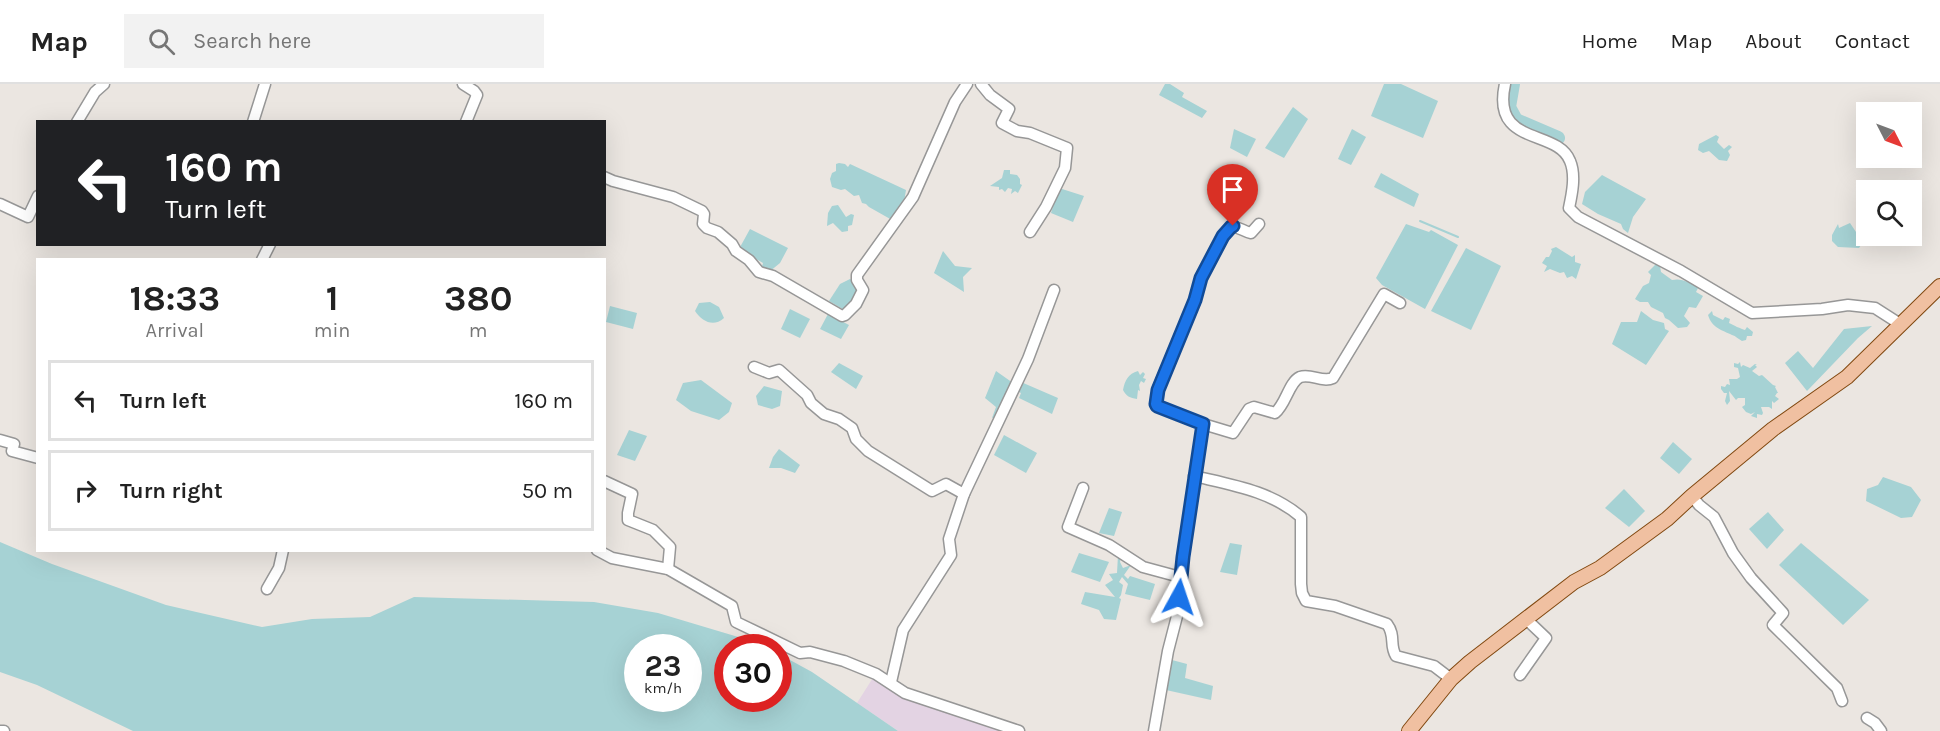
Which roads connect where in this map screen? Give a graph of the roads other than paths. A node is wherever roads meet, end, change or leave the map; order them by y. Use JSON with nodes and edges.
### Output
{"nodes":[{"id":1,"x":104,"y":84,"type":"edge"},
{"id":2,"x":265,"y":84,"type":"edge"},
{"id":3,"x":463,"y":84,"type":"edge"},
{"id":4,"x":967,"y":84,"type":"edge"},
{"id":5,"x":981,"y":84,"type":"edge"},
{"id":6,"x":1505,"y":84,"type":"edge"},
{"id":7,"x":78,"y":120,"type":"edge"},
{"id":8,"x":254,"y":120,"type":"edge"},
{"id":9,"x":467,"y":120,"type":"edge"},
{"id":10,"x":606,"y":178,"type":"edge"},
{"id":11,"x":36,"y":200,"type":"edge"},
{"id":12,"x":0,"y":204,"type":"edge"},
{"id":13,"x":1259,"y":224,"type":"dead end"},
{"id":14,"x":1030,"y":232,"type":"dead end"},
{"id":15,"x":1940,"y":286,"type":"edge"},
{"id":16,"x":1054,"y":290,"type":"dead end"},
{"id":17,"x":1400,"y":303,"type":"dead end"},
{"id":18,"x":1900,"y":324,"type":"junction"},
{"id":19,"x":754,"y":367,"type":"dead end"},
{"id":20,"x":1203,"y":424,"type":"junction"},
{"id":21,"x":0,"y":440,"type":"edge"},
{"id":22,"x":36,"y":457,"type":"edge"},
{"id":23,"x":1194,"y":476,"type":"junction"},
{"id":24,"x":606,"y":482,"type":"edge"},
{"id":25,"x":1083,"y":488,"type":"dead end"},
{"id":26,"x":964,"y":494,"type":"junction"},
{"id":27,"x":1692,"y":496,"type":"junction"},
{"id":28,"x":283,"y":552,"type":"edge"},
{"id":29,"x":601,"y":552,"type":"edge"},
{"id":30,"x":669,"y":569,"type":"junction"},
{"id":31,"x":1180,"y":577,"type":"junction"},
{"id":32,"x":267,"y":589,"type":"dead end"},
{"id":33,"x":1525,"y":618,"type":"junction"},
{"id":34,"x":1520,"y":675,"type":"dead end"},
{"id":35,"x":1451,"y":680,"type":"junction"},
{"id":36,"x":891,"y":682,"type":"junction"},
{"id":37,"x":1842,"y":701,"type":"dead end"},
{"id":38,"x":1867,"y":718,"type":"dead end"},
{"id":39,"x":1019,"y":731,"type":"edge"},
{"id":40,"x":1154,"y":731,"type":"edge"},
{"id":41,"x":1409,"y":731,"type":"edge"},
{"id":42,"x":1881,"y":731,"type":"edge"}],
"edges":[{"from":1,"to":7,"type":"street"},
{"from":2,"to":8,"type":"street"},
{"from":3,"to":9,"type":"street"},
{"from":4,"to":10,"type":"street"},
{"from":5,"to":14,"type":"street"},
{"from":6,"to":18,"type":"street"},
{"from":11,"to":12,"type":"street"},
{"from":13,"to":20,"type":"street"},
{"from":15,"to":18,"type":"main road"},
{"from":16,"to":26,"type":"street"},
{"from":17,"to":20,"type":"street"},
{"from":18,"to":27,"type":"main road"},
{"from":19,"to":26,"type":"street"},
{"from":20,"to":23,"type":"street"},
{"from":21,"to":22,"type":"street"},
{"from":23,"to":31,"type":"street"},
{"from":23,"to":35,"type":"street"},
{"from":24,"to":30,"type":"street"},
{"from":25,"to":31,"type":"street"},
{"from":26,"to":36,"type":"street"},
{"from":27,"to":33,"type":"main road"},
{"from":27,"to":37,"type":"street"},
{"from":28,"to":32,"type":"street"},
{"from":29,"to":30,"type":"street"},
{"from":30,"to":36,"type":"street"},
{"from":31,"to":40,"type":"street"},
{"from":33,"to":34,"type":"street"},
{"from":33,"to":35,"type":"main road"},
{"from":35,"to":41,"type":"main road"},
{"from":36,"to":39,"type":"street"},
{"from":38,"to":42,"type":"street"}]}
